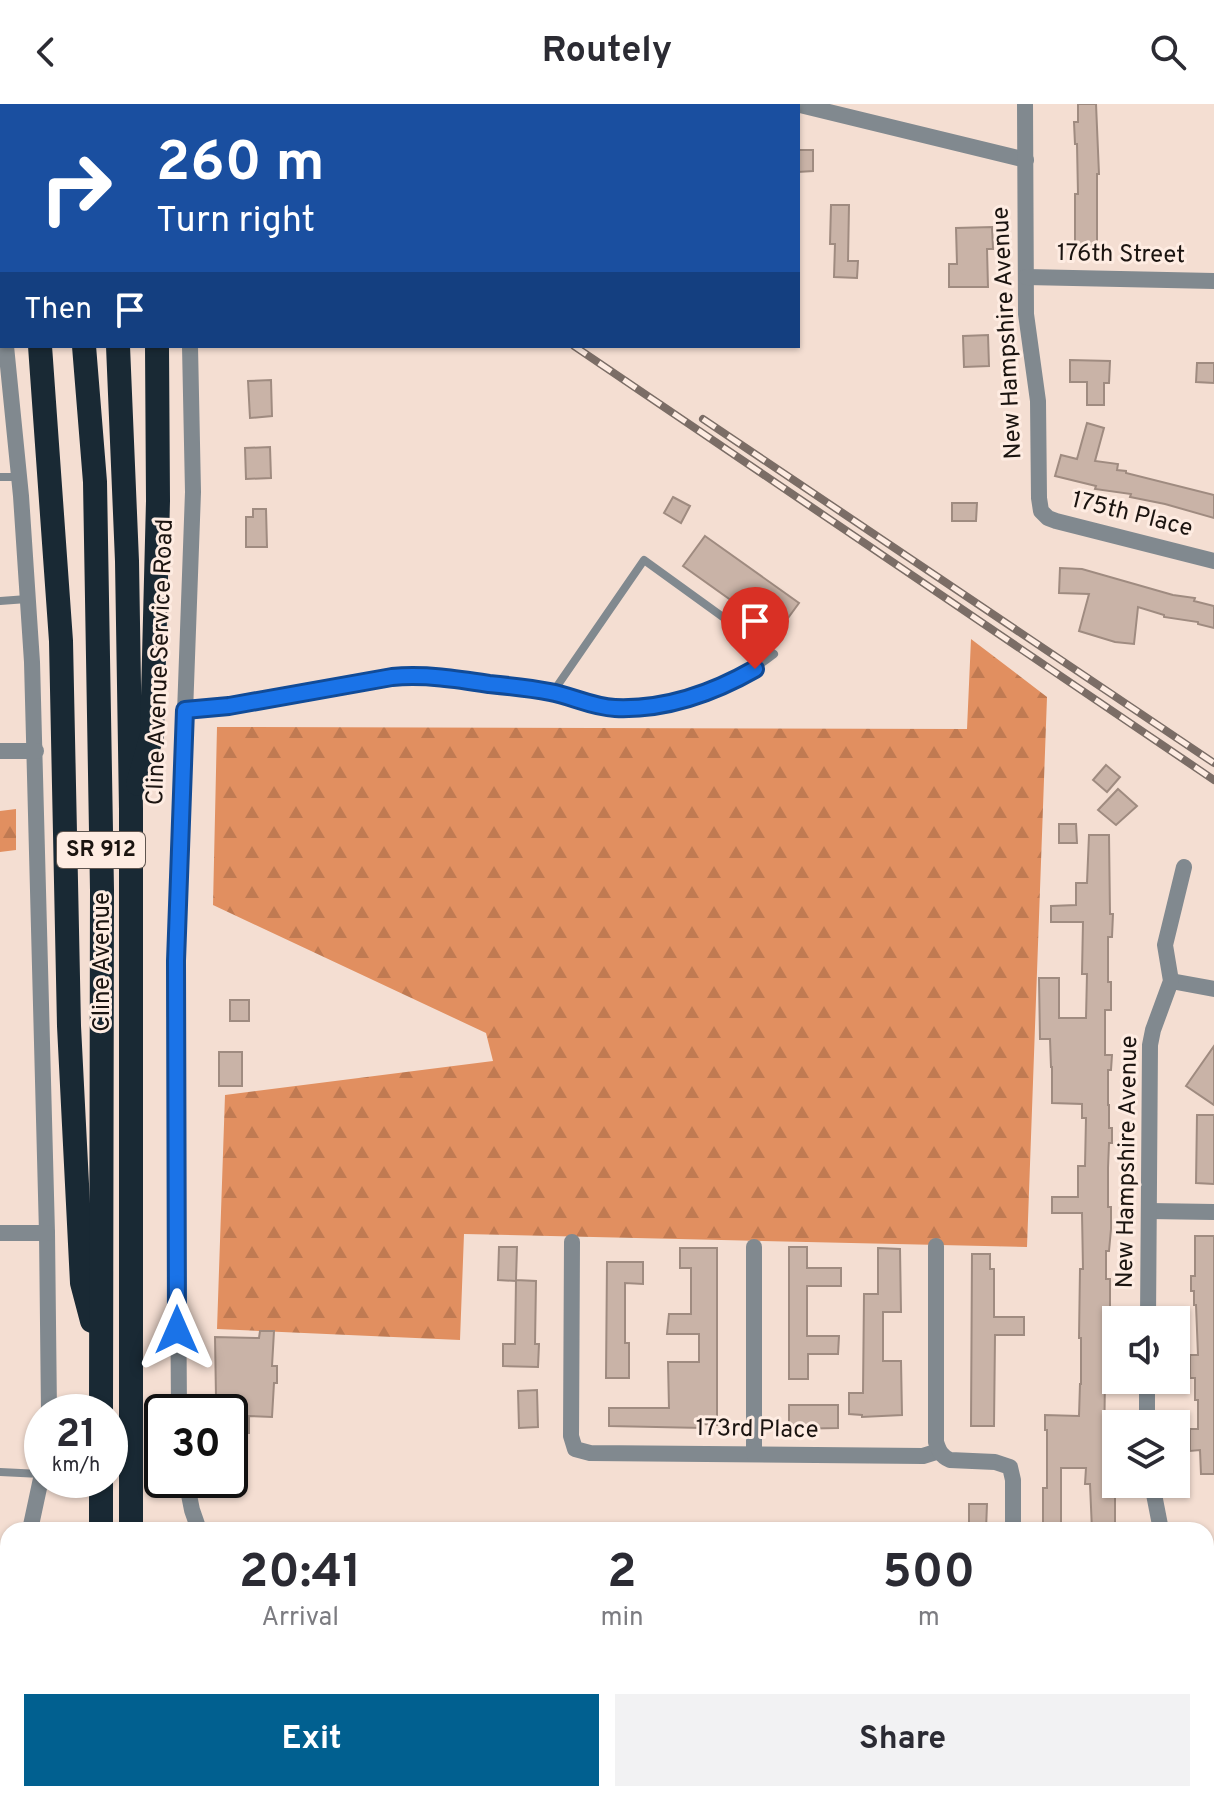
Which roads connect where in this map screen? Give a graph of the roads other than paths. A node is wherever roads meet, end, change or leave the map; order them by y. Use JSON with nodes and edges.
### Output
{"nodes":[{"id":1,"x":1025,"y":104,"type":"edge"},
{"id":2,"x":800,"y":105,"type":"edge"},
{"id":3,"x":1026,"y":160,"type":"junction"},
{"id":4,"x":1026,"y":277,"type":"junction"},
{"id":5,"x":1214,"y":281,"type":"edge"},
{"id":6,"x":6,"y":348,"type":"edge"},
{"id":7,"x":40,"y":348,"type":"edge"},
{"id":8,"x":84,"y":348,"type":"edge"},
{"id":9,"x":118,"y":348,"type":"edge"},
{"id":10,"x":157,"y":348,"type":"edge"},
{"id":11,"x":190,"y":348,"type":"edge"},
{"id":12,"x":0,"y":477,"type":"edge"},
{"id":13,"x":19,"y":477,"type":"junction"},
{"id":14,"x":1041,"y":511,"type":"joint"},
{"id":15,"x":1214,"y":561,"type":"edge"},
{"id":16,"x":28,"y":598,"type":"junction"},
{"id":17,"x":0,"y":601,"type":"edge"},
{"id":18,"x":553,"y":692,"type":"junction"},
{"id":19,"x":185,"y":710,"type":"junction"},
{"id":20,"x":0,"y":751,"type":"edge"},
{"id":21,"x":36,"y":751,"type":"junction"},
{"id":22,"x":131,"y":809,"type":"junction"},
{"id":23,"x":1184,"y":867,"type":"dead end"},
{"id":24,"x":1171,"y":981,"type":"junction"},
{"id":25,"x":1214,"y":989,"type":"edge"},
{"id":26,"x":1149,"y":1211,"type":"junction"},
{"id":27,"x":1214,"y":1212,"type":"edge"},
{"id":28,"x":0,"y":1233,"type":"edge"},
{"id":29,"x":47,"y":1233,"type":"junction"},
{"id":30,"x":572,"y":1242,"type":"dead end"},
{"id":31,"x":936,"y":1246,"type":"dead end"},
{"id":32,"x":754,"y":1247,"type":"dead end"},
{"id":33,"x":1148,"y":1306,"type":"edge"},
{"id":34,"x":101,"y":1354,"type":"junction"},
{"id":35,"x":49,"y":1394,"type":"edge"},
{"id":36,"x":101,"y":1394,"type":"edge"},
{"id":37,"x":179,"y":1394,"type":"edge"},
{"id":38,"x":939,"y":1451,"type":"junction"},
{"id":39,"x":754,"y":1454,"type":"junction"},
{"id":40,"x":0,"y":1472,"type":"edge"},
{"id":41,"x":24,"y":1473,"type":"edge"},
{"id":42,"x":37,"y":1498,"type":"edge"},
{"id":43,"x":101,"y":1498,"type":"edge"},
{"id":44,"x":190,"y":1498,"type":"edge"},
{"id":45,"x":1155,"y":1498,"type":"edge"},
{"id":46,"x":32,"y":1522,"type":"edge"},
{"id":47,"x":101,"y":1522,"type":"edge"},
{"id":48,"x":131,"y":1522,"type":"edge"},
{"id":49,"x":196,"y":1522,"type":"edge"},
{"id":50,"x":1013,"y":1522,"type":"edge"},
{"id":51,"x":1159,"y":1522,"type":"edge"}],
"edges":[{"from":1,"to":3,"type":"street","name":"New Hampshire Avenue"},
{"from":2,"to":3,"type":"street"},
{"from":3,"to":4,"type":"street","name":"New Hampshire Avenue"},
{"from":4,"to":5,"type":"street","name":"176th Street"},
{"from":4,"to":14,"type":"street","name":"New Hampshire Avenue"},
{"from":6,"to":13,"type":"street"},
{"from":7,"to":34,"type":"highway"},
{"from":8,"to":34,"type":"highway","name":"Cline Avenue","number":"SR 912"},
{"from":9,"to":22,"type":"highway","name":"Cline Avenue","number":"SR 912"},
{"from":10,"to":22,"type":"highway"},
{"from":11,"to":19,"type":"street","name":"Cline Avenue Service Road"},
{"from":12,"to":13,"type":"lane"},
{"from":13,"to":16,"type":"street"},
{"from":14,"to":15,"type":"street","name":"175th Place"},
{"from":16,"to":17,"type":"lane"},
{"from":16,"to":21,"type":"street"},
{"from":18,"to":18,"type":"lane"},
{"from":18,"to":19,"type":"lane"},
{"from":19,"to":37,"type":"street","name":"Cline Avenue Service Road"},
{"from":20,"to":21,"type":"street"},
{"from":21,"to":29,"type":"street"},
{"from":22,"to":48,"type":"highway","name":"Cline Avenue","number":"SR 912"},
{"from":23,"to":24,"type":"street","name":"New Hampshire Avenue"},
{"from":24,"to":25,"type":"street"},
{"from":24,"to":26,"type":"street","name":"New Hampshire Avenue"},
{"from":26,"to":27,"type":"street"},
{"from":26,"to":33,"type":"street","name":"New Hampshire Avenue"},
{"from":28,"to":29,"type":"street"},
{"from":29,"to":35,"type":"street"},
{"from":30,"to":39,"type":"street","name":"173rd Place"},
{"from":31,"to":38,"type":"street"},
{"from":32,"to":39,"type":"street"},
{"from":34,"to":36,"type":"highway","name":"Cline Avenue","number":"SR 912"},
{"from":38,"to":39,"type":"street","name":"173rd Place"},
{"from":38,"to":50,"type":"street"},
{"from":40,"to":41,"type":"lane"},
{"from":42,"to":46,"type":"street"},
{"from":43,"to":47,"type":"highway"},
{"from":44,"to":49,"type":"street"},
{"from":45,"to":51,"type":"street"}]}
